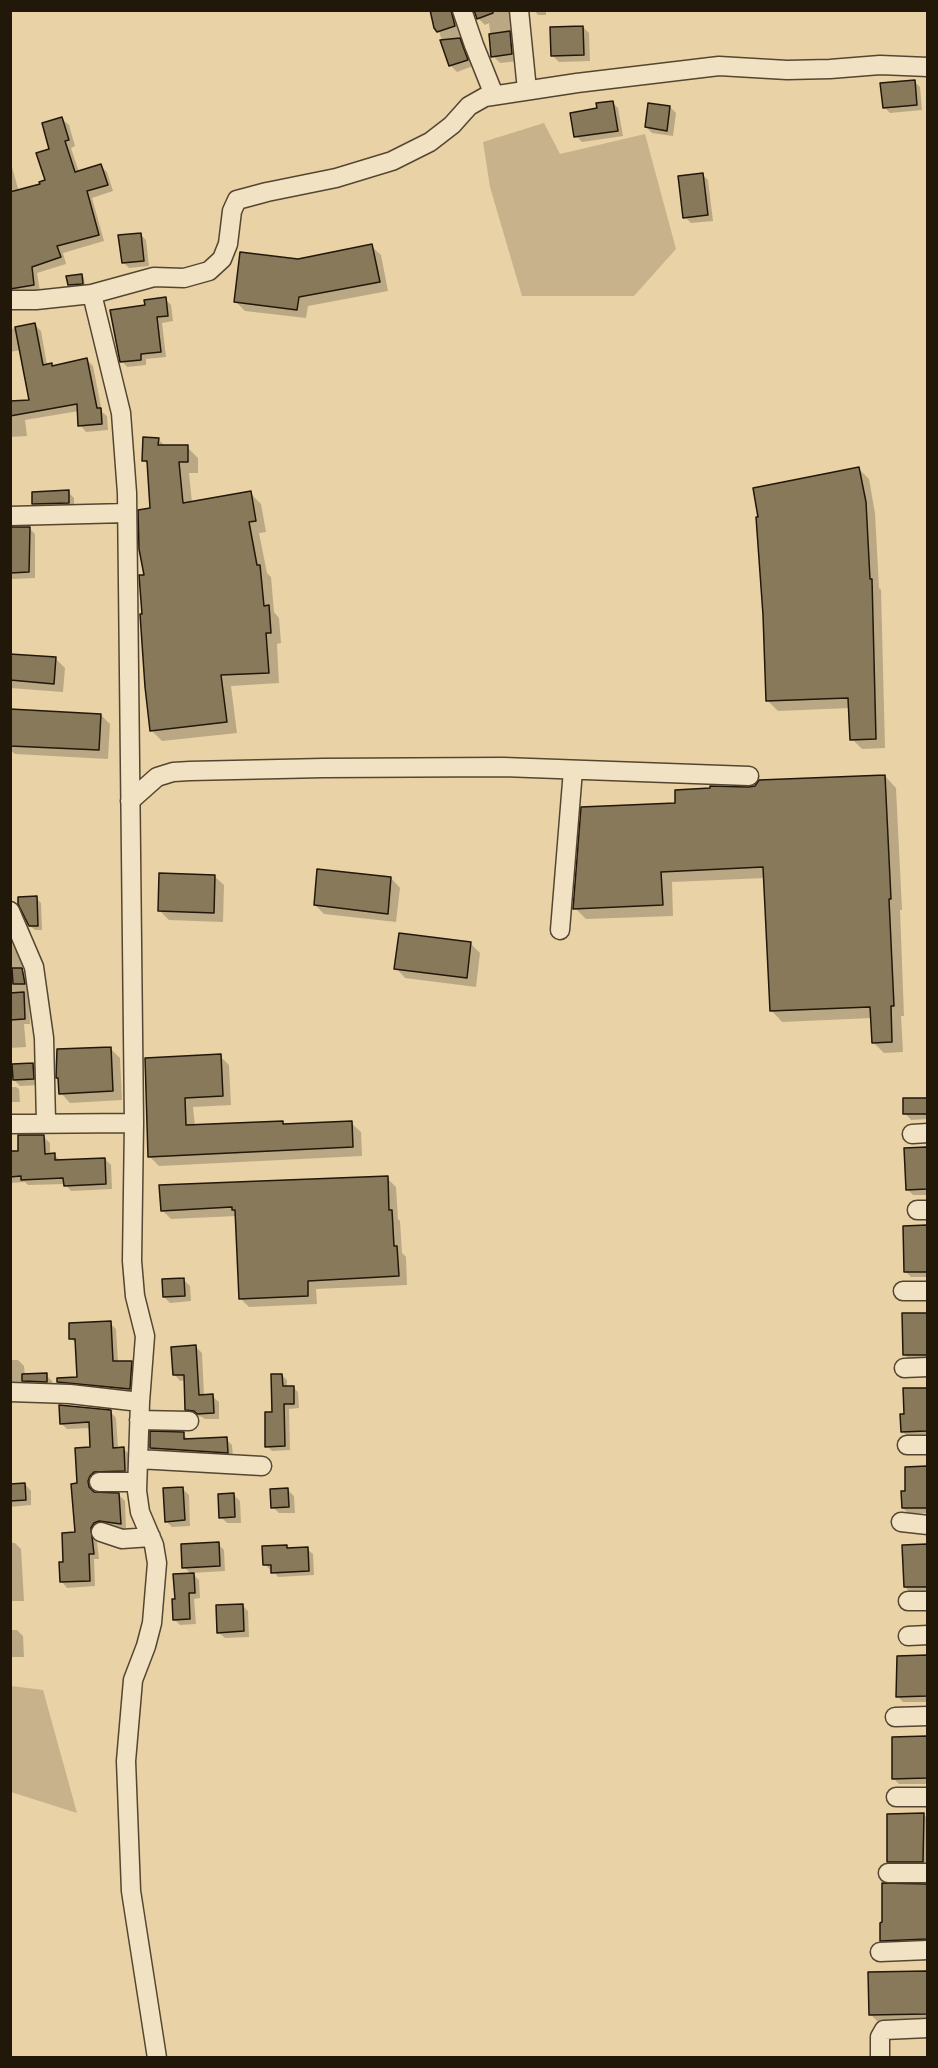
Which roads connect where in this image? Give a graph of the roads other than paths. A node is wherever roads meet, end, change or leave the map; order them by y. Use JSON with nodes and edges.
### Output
{"nodes":[{"id":1,"x":462,"y":10,"type":"edge"},
{"id":2,"x":519,"y":10,"type":"edge"},
{"id":3,"x":927,"y":67,"type":"edge"},
{"id":4,"x":527,"y":90,"type":"junction"},
{"id":5,"x":494,"y":95,"type":"junction"},
{"id":6,"x":92,"y":294,"type":"junction"},
{"id":7,"x":10,"y":300,"type":"edge"},
{"id":8,"x":127,"y":513,"type":"junction"},
{"id":9,"x":10,"y":516,"type":"edge"},
{"id":10,"x":573,"y":770,"type":"junction"},
{"id":11,"x":749,"y":776,"type":"dead end"},
{"id":12,"x":130,"y":801,"type":"junction"},
{"id":13,"x":10,"y":911,"type":"edge"},
{"id":14,"x":560,"y":930,"type":"dead end"},
{"id":15,"x":46,"y":1122,"type":"junction"},
{"id":16,"x":134,"y":1123,"type":"junction"},
{"id":17,"x":10,"y":1124,"type":"edge"},
{"id":18,"x":903,"y":1291,"type":"dead end"},
{"id":19,"x":927,"y":1291,"type":"edge"},
{"id":20,"x":927,"y":1367,"type":"edge"},
{"id":21,"x":904,"y":1368,"type":"dead end"},
{"id":22,"x":10,"y":1392,"type":"edge"},
{"id":23,"x":140,"y":1411,"type":"junction"},
{"id":24,"x":189,"y":1421,"type":"dead end"},
{"id":25,"x":907,"y":1444,"type":"dead end"},
{"id":26,"x":927,"y":1445,"type":"edge"},
{"id":27,"x":138,"y":1459,"type":"junction"},
{"id":28,"x":262,"y":1466,"type":"dead end"},
{"id":29,"x":99,"y":1482,"type":"dead end"},
{"id":30,"x":137,"y":1482,"type":"junction"},
{"id":31,"x":901,"y":1522,"type":"dead end"},
{"id":32,"x":927,"y":1525,"type":"edge"},
{"id":33,"x":101,"y":1532,"type":"dead end"},
{"id":34,"x":151,"y":1537,"type":"junction"},
{"id":35,"x":908,"y":1601,"type":"dead end"},
{"id":36,"x":927,"y":1601,"type":"edge"},
{"id":37,"x":927,"y":1635,"type":"edge"},
{"id":38,"x":908,"y":1636,"type":"dead end"},
{"id":39,"x":927,"y":1716,"type":"edge"},
{"id":40,"x":895,"y":1718,"type":"dead end"},
{"id":41,"x":896,"y":1797,"type":"dead end"},
{"id":42,"x":927,"y":1797,"type":"edge"},
{"id":43,"x":888,"y":1873,"type":"dead end"},
{"id":44,"x":927,"y":1874,"type":"edge"},
{"id":45,"x":927,"y":1950,"type":"edge"},
{"id":46,"x":880,"y":1952,"type":"dead end"},
{"id":47,"x":927,"y":2028,"type":"edge"},
{"id":48,"x":158,"y":2058,"type":"edge"},
{"id":49,"x":880,"y":2058,"type":"edge"}],
"edges":[{"from":1,"to":5,"type":"street"},
{"from":2,"to":4,"type":"street"},
{"from":3,"to":4,"type":"street"},
{"from":4,"to":5,"type":"street"},
{"from":5,"to":6,"type":"street"},
{"from":6,"to":7,"type":"street"},
{"from":6,"to":8,"type":"street"},
{"from":8,"to":9,"type":"street"},
{"from":8,"to":12,"type":"street"},
{"from":10,"to":11,"type":"street"},
{"from":10,"to":12,"type":"street"},
{"from":10,"to":14,"type":"street"},
{"from":12,"to":16,"type":"street"},
{"from":13,"to":15,"type":"street"},
{"from":15,"to":16,"type":"street"},
{"from":15,"to":17,"type":"street"},
{"from":16,"to":23,"type":"street"},
{"from":18,"to":19,"type":"street"},
{"from":20,"to":21,"type":"street"},
{"from":22,"to":23,"type":"street"},
{"from":23,"to":24,"type":"street"},
{"from":23,"to":27,"type":"street"},
{"from":25,"to":26,"type":"street"},
{"from":27,"to":28,"type":"street"},
{"from":27,"to":30,"type":"street"},
{"from":29,"to":30,"type":"street"},
{"from":30,"to":34,"type":"street"},
{"from":31,"to":32,"type":"street"},
{"from":33,"to":34,"type":"street"},
{"from":34,"to":48,"type":"street"},
{"from":35,"to":36,"type":"street"},
{"from":37,"to":38,"type":"street"},
{"from":39,"to":40,"type":"street"},
{"from":41,"to":42,"type":"street"},
{"from":43,"to":44,"type":"street"},
{"from":45,"to":46,"type":"street"},
{"from":47,"to":49,"type":"street"}]}
